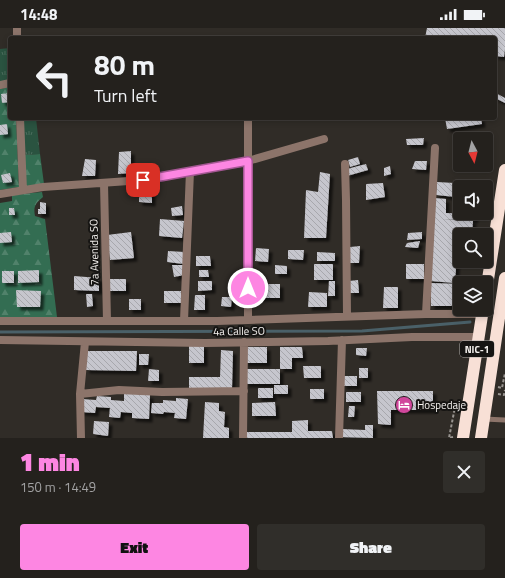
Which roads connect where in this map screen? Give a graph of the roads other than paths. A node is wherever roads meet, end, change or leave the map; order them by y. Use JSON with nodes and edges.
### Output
{"nodes":[{"id":1,"x":20,"y":120,"type":"edge"},
{"id":2,"x":248,"y":120,"type":"edge"},
{"id":3,"x":324,"y":139,"type":"dead end"},
{"id":4,"x":435,"y":148,"type":"dead end"},
{"id":5,"x":248,"y":161,"type":"junction"},
{"id":6,"x":345,"y":164,"type":"dead end"},
{"id":7,"x":505,"y":170,"type":"edge"},
{"id":8,"x":190,"y":171,"type":"junction"},
{"id":9,"x":104,"y":183,"type":"junction"},
{"id":10,"x":23,"y":190,"type":"junction"},
{"id":11,"x":0,"y":194,"type":"edge"},
{"id":12,"x":488,"y":276,"type":"edge"},
{"id":13,"x":505,"y":278,"type":"edge"},
{"id":14,"x":453,"y":313,"type":"edge"},
{"id":15,"x":426,"y":314,"type":"junction"},
{"id":16,"x":347,"y":316,"type":"junction"},
{"id":17,"x":482,"y":316,"type":"edge"},
{"id":18,"x":248,"y":319,"type":"junction"},
{"id":19,"x":107,"y":320,"type":"junction"},
{"id":20,"x":0,"y":321,"type":"edge"},
{"id":21,"x":184,"y":321,"type":"junction"},
{"id":22,"x":479,"y":337,"type":"junction"},
{"id":23,"x":0,"y":340,"type":"edge"},
{"id":24,"x":342,"y":340,"type":"junction"},
{"id":25,"x":85,"y":342,"type":"junction"},
{"id":26,"x":244,"y":342,"type":"junction"},
{"id":27,"x":473,"y":373,"type":"junction"},
{"id":28,"x":244,"y":391,"type":"junction"},
{"id":29,"x":80,"y":394,"type":"junction"},
{"id":30,"x":484,"y":419,"type":"junction"},
{"id":31,"x":505,"y":420,"type":"edge"},
{"id":32,"x":481,"y":437,"type":"edge"},
{"id":33,"x":81,"y":438,"type":"edge"},
{"id":34,"x":243,"y":438,"type":"edge"},
{"id":35,"x":339,"y":438,"type":"edge"},
{"id":36,"x":458,"y":438,"type":"edge"},
{"id":37,"x":463,"y":438,"type":"edge"}],
"edges":[{"from":1,"to":10,"type":"street"},
{"from":2,"to":5,"type":"street"},
{"from":3,"to":5,"type":"street"},
{"from":4,"to":15,"type":"street"},
{"from":5,"to":8,"type":"street"},
{"from":5,"to":18,"type":"street"},
{"from":6,"to":16,"type":"street"},
{"from":7,"to":12,"type":"highway"},
{"from":8,"to":9,"type":"street"},
{"from":8,"to":21,"type":"street"},
{"from":9,"to":10,"type":"street"},
{"from":9,"to":19,"type":"street","name":"7a Avenida SO"},
{"from":10,"to":11,"type":"street"},
{"from":13,"to":30,"type":"highway","number":"NIC-1"},
{"from":14,"to":15,"type":"street"},
{"from":15,"to":16,"type":"street"},
{"from":16,"to":18,"type":"street"},
{"from":17,"to":22,"type":"highway","number":"NIC-1"},
{"from":18,"to":21,"type":"street"},
{"from":19,"to":20,"type":"street"},
{"from":19,"to":21,"type":"street"},
{"from":22,"to":24,"type":"street","name":"4a Calle SO"},
{"from":22,"to":27,"type":"highway","number":"NIC-1"},
{"from":23,"to":25,"type":"street","name":"4a Calle SO"},
{"from":24,"to":26,"type":"street","name":"4a Calle SO"},
{"from":24,"to":35,"type":"street"},
{"from":25,"to":26,"type":"street","name":"4a Calle SO"},
{"from":25,"to":29,"type":"street"},
{"from":26,"to":28,"type":"street"},
{"from":27,"to":36,"type":"highway"},
{"from":27,"to":37,"type":"highway","number":"NIC-1"},
{"from":28,"to":29,"type":"street"},
{"from":28,"to":34,"type":"street"},
{"from":29,"to":33,"type":"street"},
{"from":30,"to":31,"type":"lane"},
{"from":30,"to":32,"type":"highway","number":"NIC-1"}]}
